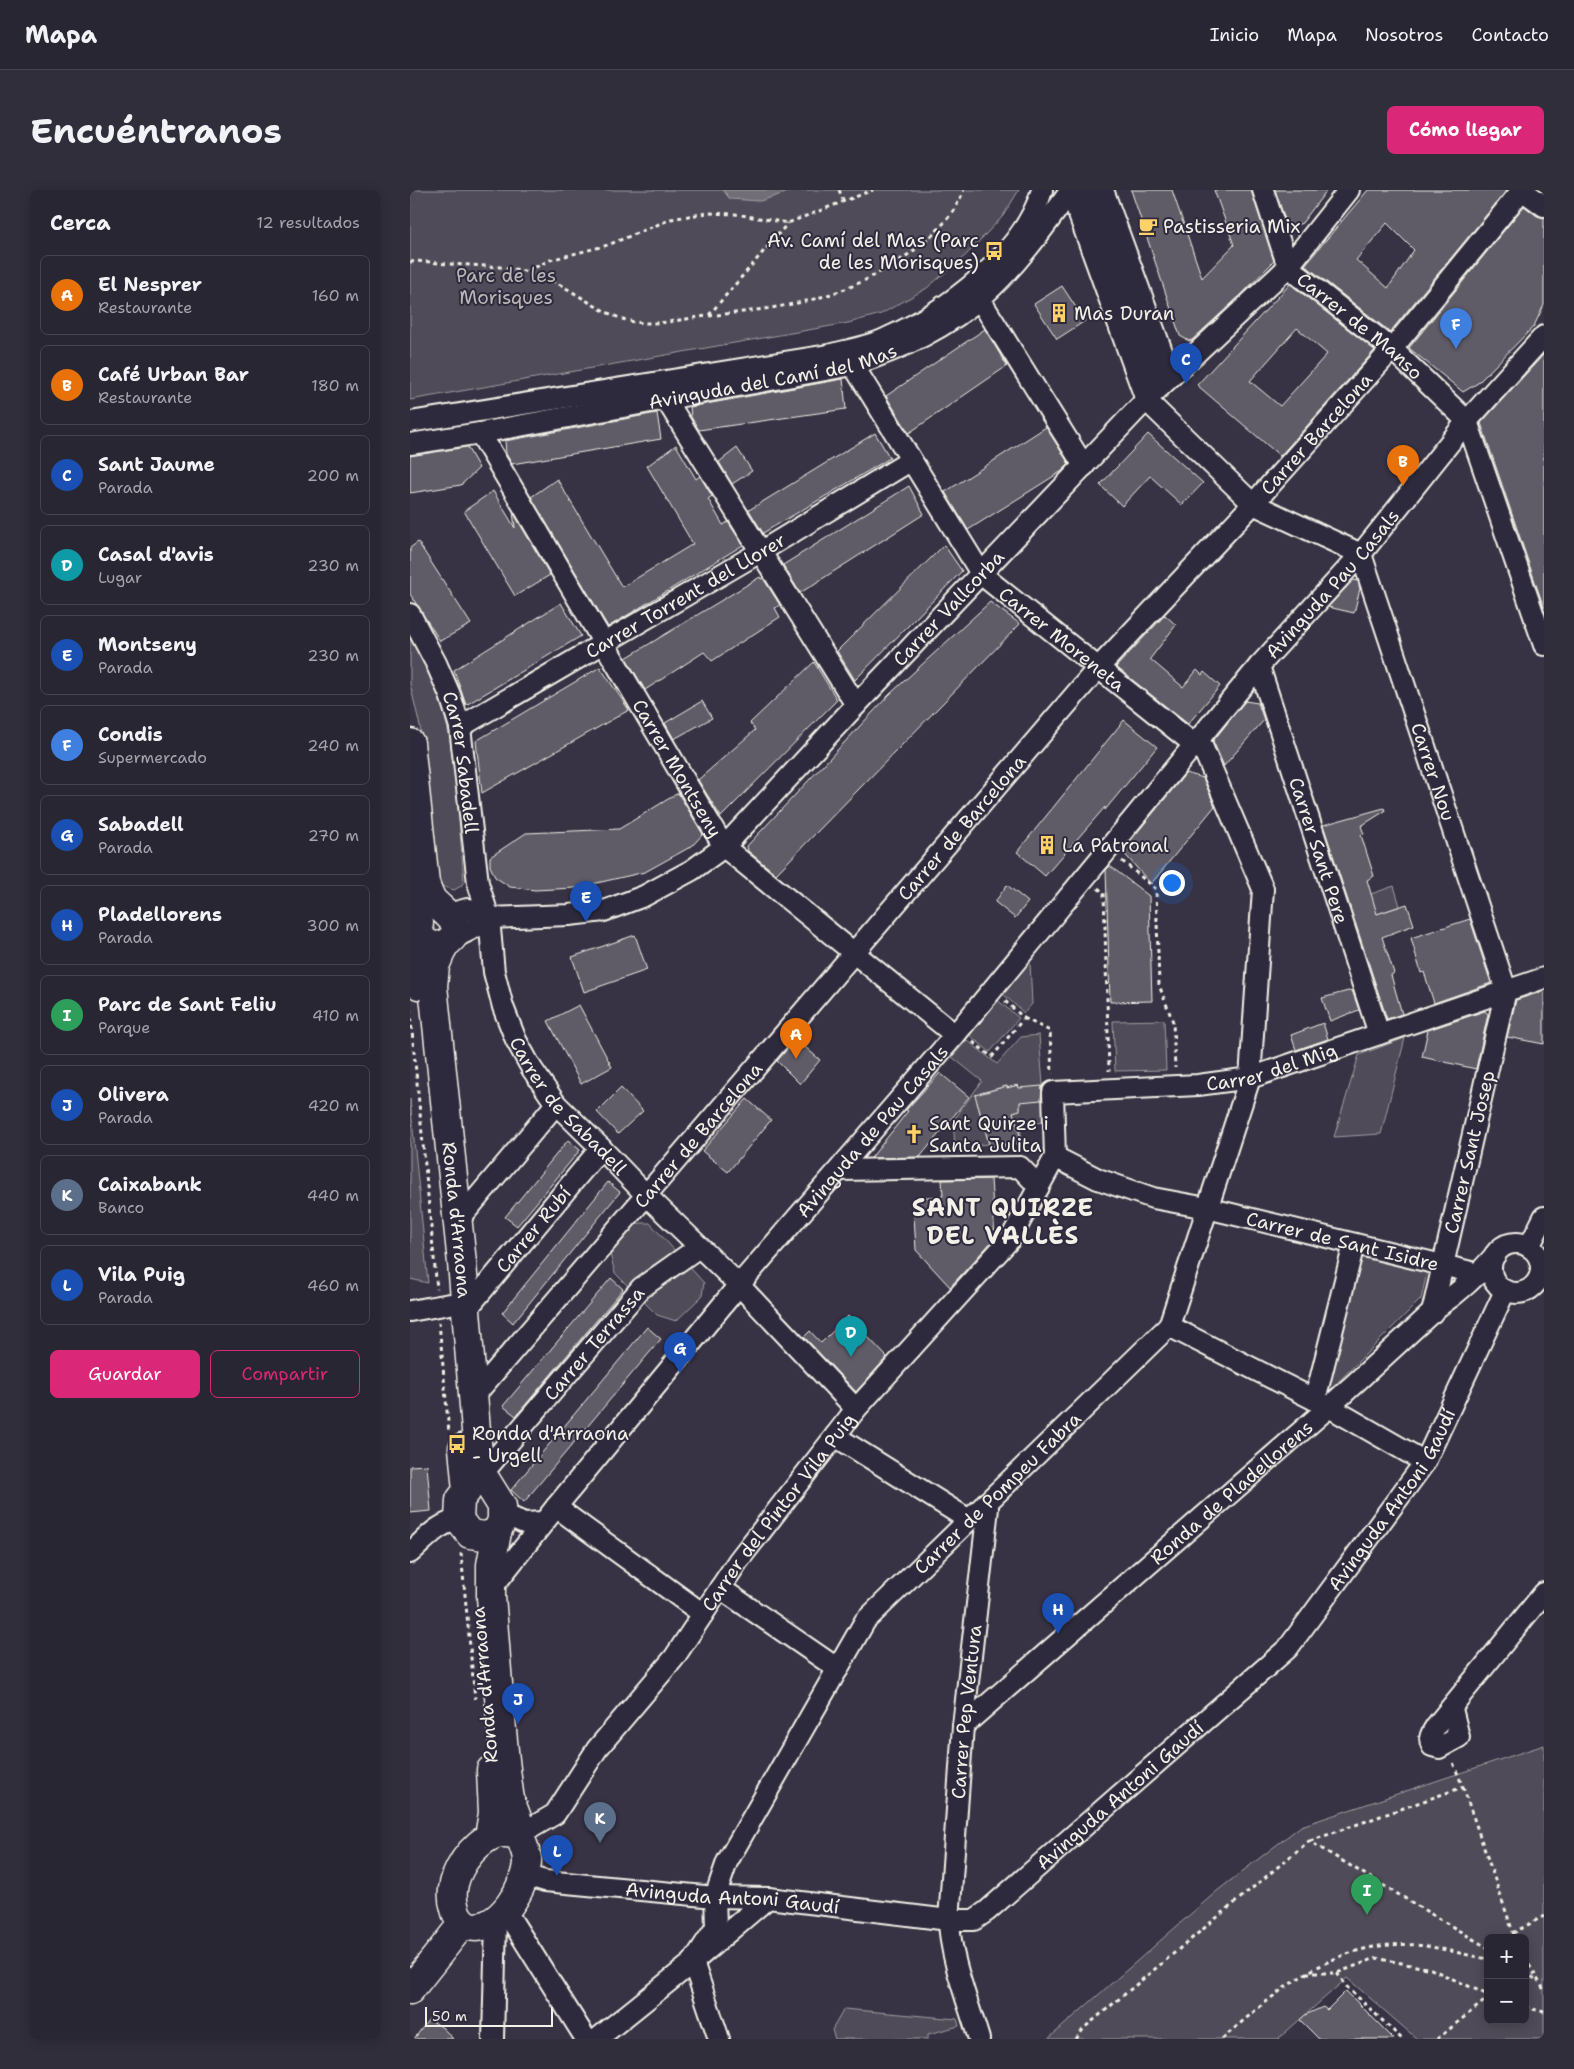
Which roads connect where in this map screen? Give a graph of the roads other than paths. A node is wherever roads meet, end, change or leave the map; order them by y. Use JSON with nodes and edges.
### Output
{"nodes":[{"id":1,"x":1042,"y":190,"type":"edge"},
{"id":2,"x":1075,"y":190,"type":"edge"},
{"id":3,"x":1104,"y":190,"type":"edge"},
{"id":4,"x":1263,"y":190,"type":"edge"},
{"id":5,"x":1349,"y":190,"type":"edge"},
{"id":6,"x":1522,"y":190,"type":"edge"},
{"id":7,"x":1544,"y":206,"type":"edge"},
{"id":8,"x":1045,"y":225,"type":"junction"},
{"id":9,"x":1084,"y":229,"type":"junction"},
{"id":10,"x":1288,"y":267,"type":"junction"},
{"id":11,"x":980,"y":298,"type":"junction"},
{"id":12,"x":1544,"y":336,"type":"edge"},
{"id":13,"x":1392,"y":349,"type":"junction"},
{"id":14,"x":853,"y":365,"type":"junction"},
{"id":15,"x":1159,"y":388,"type":"junction"},
{"id":16,"x":665,"y":398,"type":"junction"},
{"id":17,"x":1467,"y":421,"type":"junction"},
{"id":18,"x":410,"y":422,"type":"edge"},
{"id":19,"x":480,"y":433,"type":"junction"},
{"id":20,"x":410,"y":444,"type":"edge"},
{"id":21,"x":910,"y":461,"type":"junction"},
{"id":22,"x":1084,"y":466,"type":"junction"},
{"id":23,"x":1253,"y":504,"type":"junction"},
{"id":24,"x":760,"y":552,"type":"junction"},
{"id":25,"x":1361,"y":554,"type":"junction"},
{"id":26,"x":982,"y":575,"type":"junction"},
{"id":27,"x":410,"y":614,"type":"edge"},
{"id":28,"x":604,"y":643,"type":"junction"},
{"id":29,"x":1544,"y":645,"type":"edge"},
{"id":30,"x":1259,"y":666,"type":"junction"},
{"id":31,"x":1098,"y":668,"type":"junction"},
{"id":32,"x":856,"y":706,"type":"junction"},
{"id":33,"x":460,"y":727,"type":"junction"},
{"id":34,"x":1197,"y":742,"type":"junction"},
{"id":35,"x":410,"y":743,"type":"edge"},
{"id":36,"x":724,"y":847,"type":"junction"},
{"id":37,"x":410,"y":883,"type":"edge"},
{"id":38,"x":489,"y":918,"type":"junction"},
{"id":39,"x":438,"y":929,"type":"junction"},
{"id":40,"x":854,"y":953,"type":"junction"},
{"id":41,"x":1544,"y":978,"type":"edge"},
{"id":42,"x":1506,"y":990,"type":"junction"},
{"id":43,"x":957,"y":1033,"type":"junction"},
{"id":44,"x":1379,"y":1034,"type":"junction"},
{"id":45,"x":1250,"y":1078,"type":"junction"},
{"id":46,"x":556,"y":1104,"type":"junction"},
{"id":47,"x":602,"y":1148,"type":"junction"},
{"id":48,"x":1055,"y":1158,"type":"junction"},
{"id":49,"x":840,"y":1170,"type":"junction"},
{"id":50,"x":1039,"y":1187,"type":"junction"},
{"id":51,"x":646,"y":1195,"type":"junction"},
{"id":52,"x":1207,"y":1208,"type":"junction"},
{"id":53,"x":1544,"y":1217,"type":"edge"},
{"id":54,"x":457,"y":1222,"type":"junction"},
{"id":55,"x":1354,"y":1244,"type":"junction"},
{"id":56,"x":1530,"y":1246,"type":"junction"},
{"id":57,"x":699,"y":1247,"type":"junction"},
{"id":58,"x":1496,"y":1254,"type":"junction"},
{"id":59,"x":1443,"y":1265,"type":"junction"},
{"id":60,"x":1479,"y":1274,"type":"junction"},
{"id":61,"x":739,"y":1285,"type":"junction"},
{"id":62,"x":1540,"y":1285,"type":"edge"},
{"id":63,"x":1505,"y":1291,"type":"junction"},
{"id":64,"x":458,"y":1307,"type":"junction"},
{"id":65,"x":410,"y":1311,"type":"edge"},
{"id":66,"x":1432,"y":1313,"type":"junction"},
{"id":67,"x":1169,"y":1326,"type":"junction"},
{"id":68,"x":474,"y":1396,"type":"junction"},
{"id":69,"x":1322,"y":1403,"type":"junction"},
{"id":70,"x":856,"y":1409,"type":"junction"},
{"id":71,"x":835,"y":1436,"type":"junction"},
{"id":72,"x":1425,"y":1462,"type":"junction"},
{"id":73,"x":986,"y":1503,"type":"junction"},
{"id":74,"x":556,"y":1507,"type":"junction"},
{"id":75,"x":481,"y":1508,"type":"junction"},
{"id":76,"x":969,"y":1520,"type":"junction"},
{"id":77,"x":544,"y":1522,"type":"junction"},
{"id":78,"x":410,"y":1553,"type":"edge"},
{"id":79,"x":720,"y":1588,"type":"junction"},
{"id":80,"x":491,"y":1590,"type":"junction"},
{"id":81,"x":1544,"y":1593,"type":"edge"},
{"id":82,"x":703,"y":1614,"type":"junction"},
{"id":83,"x":838,"y":1669,"type":"junction"},
{"id":84,"x":963,"y":1726,"type":"junction"},
{"id":85,"x":1446,"y":1745,"type":"road end"},
{"id":86,"x":520,"y":1835,"type":"junction"},
{"id":87,"x":489,"y":1836,"type":"junction"},
{"id":88,"x":525,"y":1875,"type":"junction"},
{"id":89,"x":715,"y":1897,"type":"junction"},
{"id":90,"x":768,"y":1898,"type":"junction"},
{"id":91,"x":501,"y":1915,"type":"junction"},
{"id":92,"x":949,"y":1920,"type":"junction"},
{"id":93,"x":463,"y":1924,"type":"junction"},
{"id":94,"x":693,"y":1962,"type":"junction"},
{"id":95,"x":410,"y":1990,"type":"edge"},
{"id":96,"x":494,"y":2039,"type":"edge"},
{"id":97,"x":586,"y":2039,"type":"edge"},
{"id":98,"x":596,"y":2039,"type":"edge"},
{"id":99,"x":719,"y":2039,"type":"edge"},
{"id":100,"x":979,"y":2039,"type":"edge"}],
"edges":[{"from":1,"to":18,"type":"street","name":"Avinguda del Camí del Mas"},
{"from":2,"to":8,"type":"street","name":"Avinguda del Camí del Mas"},
{"from":2,"to":9,"type":"street"},
{"from":2,"to":15,"type":"street"},
{"from":3,"to":15,"type":"street"},
{"from":4,"to":10,"type":"street","name":"Carrer de Manso"},
{"from":5,"to":10,"type":"street","name":"Carrer Vallcorba"},
{"from":6,"to":7,"type":"street"},
{"from":6,"to":13,"type":"street","name":"Carrer Barcelona"},
{"from":8,"to":9,"type":"street"},
{"from":8,"to":11,"type":"street","name":"Avinguda del Camí del Mas"},
{"from":9,"to":15,"type":"street"},
{"from":10,"to":13,"type":"street","name":"Carrer de Manso"},
{"from":10,"to":15,"type":"street","name":"Carrer Vallcorba"},
{"from":11,"to":14,"type":"street","name":"Avinguda del Camí del Mas"},
{"from":11,"to":22,"type":"street"},
{"from":12,"to":17,"type":"street","name":"Avinguda Pau Casals"},
{"from":13,"to":17,"type":"street","name":"Carrer de Manso"},
{"from":13,"to":23,"type":"street","name":"Carrer Barcelona"},
{"from":14,"to":16,"type":"street","name":"Avinguda del Camí del Mas"},
{"from":14,"to":21,"type":"street","name":"Carrer Moreneta"},
{"from":15,"to":22,"type":"street","name":"Carrer Vallcorba"},
{"from":15,"to":23,"type":"street"},
{"from":16,"to":19,"type":"street","name":"Avinguda del Camí del Mas"},
{"from":16,"to":24,"type":"street"},
{"from":17,"to":25,"type":"street","name":"Avinguda Pau Casals"},
{"from":17,"to":29,"type":"street"},
{"from":19,"to":20,"type":"street","name":"Avinguda del Camí del Mas"},
{"from":19,"to":28,"type":"street","name":"Carrer Montseny"},
{"from":21,"to":24,"type":"street","name":"Carrer Torrent del Llorer"},
{"from":21,"to":26,"type":"street","name":"Carrer Moreneta"},
{"from":22,"to":26,"type":"street","name":"Carrer Vallcorba"},
{"from":23,"to":25,"type":"street"},
{"from":23,"to":31,"type":"street","name":"Carrer Barcelona"},
{"from":24,"to":28,"type":"street","name":"Carrer Torrent del Llorer"},
{"from":24,"to":32,"type":"street"},
{"from":25,"to":30,"type":"street","name":"Avinguda Pau Casals"},
{"from":25,"to":42,"type":"street","name":"Carrer Nou"},
{"from":26,"to":31,"type":"street","name":"Carrer Moreneta"},
{"from":26,"to":32,"type":"street","name":"Carrer Vallcorba"},
{"from":27,"to":33,"type":"street","name":"Carrer Sabadell"},
{"from":28,"to":33,"type":"street","name":"Carrer Torrent del Llorer"},
{"from":28,"to":36,"type":"street","name":"Carrer Montseny"},
{"from":30,"to":34,"type":"street","name":"Avinguda Pau Casals"},
{"from":30,"to":44,"type":"street","name":"Carrer Sant Pere"},
{"from":31,"to":34,"type":"street","name":"Carrer Moreneta"},
{"from":31,"to":40,"type":"street","name":"Carrer de Barcelona"},
{"from":32,"to":36,"type":"street","name":"Carrer Vallcorba"},
{"from":33,"to":38,"type":"street","name":"Carrer Sabadell"},
{"from":34,"to":43,"type":"street","name":"Avinguda de Pau Casals"},
{"from":34,"to":45,"type":"street","name":"Carrer de Pompeu Fabra"},
{"from":35,"to":39,"type":"street"},
{"from":36,"to":38,"type":"street","name":"Carrer Vallcorba"},
{"from":36,"to":40,"type":"street","name":"Carrer Montseny"},
{"from":37,"to":39,"type":"street","name":"Ronda d'Arraona"},
{"from":38,"to":39,"type":"street","name":"Carrer Vallcorba"},
{"from":38,"to":46,"type":"street","name":"Carrer de Sabadell"},
{"from":39,"to":54,"type":"street","name":"Ronda d'Arraona"},
{"from":39,"to":64,"type":"street","name":"Ronda d'Arraona"},
{"from":40,"to":43,"type":"street","name":"Carrer Montseny"},
{"from":40,"to":51,"type":"street","name":"Carrer de Barcelona"},
{"from":41,"to":42,"type":"street","name":"Carrer del Mig"},
{"from":42,"to":44,"type":"street","name":"Carrer del Mig"},
{"from":42,"to":59,"type":"street","name":"Carrer Sant Josep"},
{"from":43,"to":49,"type":"street","name":"Avinguda de Pau Casals"},
{"from":44,"to":45,"type":"street","name":"Carrer del Mig"},
{"from":45,"to":48,"type":"street","name":"Carrer del Mig"},
{"from":45,"to":52,"type":"street","name":"Carrer de Pompeu Fabra"},
{"from":46,"to":47,"type":"street","name":"Carrer de Sabadell"},
{"from":46,"to":54,"type":"street"},
{"from":47,"to":51,"type":"street","name":"Carrer de Sabadell"},
{"from":47,"to":64,"type":"street","name":"Carrer Rubí"},
{"from":48,"to":50,"type":"street","name":"Carrer del Pintor Vila Puig"},
{"from":48,"to":52,"type":"street","name":"Carrer de Sant Isidre"},
{"from":49,"to":50,"type":"street"},
{"from":49,"to":61,"type":"street","name":"Avinguda de Pau Casals"},
{"from":50,"to":70,"type":"street","name":"Carrer del Pintor Vila Puig"},
{"from":51,"to":57,"type":"street","name":"Carrer de Sabadell"},
{"from":51,"to":68,"type":"street","name":"Carrer de Barcelona"},
{"from":52,"to":55,"type":"street","name":"Carrer de Sant Isidre"},
{"from":52,"to":67,"type":"street","name":"Carrer de Pompeu Fabra"},
{"from":53,"to":56,"type":"street"},
{"from":54,"to":64,"type":"street","name":"Ronda d'Arraona"},
{"from":55,"to":59,"type":"street","name":"Carrer de Sant Isidre"},
{"from":55,"to":69,"type":"street"},
{"from":56,"to":58,"type":"street"},
{"from":56,"to":62,"type":"street"},
{"from":57,"to":61,"type":"street","name":"Carrer de Sabadell"},
{"from":57,"to":75,"type":"street","name":"Carrer Terrassa"},
{"from":58,"to":60,"type":"street","name":"Ronda de Pladellorens"},
{"from":58,"to":63,"type":"street"},
{"from":59,"to":60,"type":"street","name":"Carrer de Sant Isidre"},
{"from":59,"to":66,"type":"street","name":"Carrer Sant Josep"},
{"from":60,"to":66,"type":"street","name":"Ronda de Pladellorens"},
{"from":61,"to":70,"type":"street","name":"Carrer de Sabadell"},
{"from":61,"to":74,"type":"street","name":"Avinguda de Pau Casals"},
{"from":62,"to":63,"type":"street"},
{"from":63,"to":72,"type":"street","name":"Avinguda Antoni Gaudí"},
{"from":64,"to":65,"type":"street"},
{"from":64,"to":68,"type":"street","name":"Ronda d'Arraona"},
{"from":64,"to":75,"type":"street","name":"Ronda d'Arraona"},
{"from":66,"to":69,"type":"street","name":"Ronda de Pladellorens"},
{"from":67,"to":69,"type":"street"},
{"from":67,"to":73,"type":"street","name":"Carrer de Pompeu Fabra"},
{"from":68,"to":75,"type":"street","name":"Ronda d'Arraona"},
{"from":69,"to":72,"type":"street"},
{"from":69,"to":84,"type":"street","name":"Ronda de Pladellorens"},
{"from":70,"to":71,"type":"street","name":"Carrer del Pintor Vila Puig"},
{"from":71,"to":76,"type":"street"},
{"from":71,"to":79,"type":"street","name":"Carrer del Pintor Vila Puig"},
{"from":72,"to":92,"type":"street","name":"Avinguda Antoni Gaudí"},
{"from":73,"to":76,"type":"street","name":"Carrer de Pompeu Fabra"},
{"from":73,"to":84,"type":"street","name":"Carrer Pep Ventura"},
{"from":74,"to":77,"type":"street","name":"Avinguda de Pau Casals"},
{"from":74,"to":82,"type":"street"},
{"from":75,"to":77,"type":"street"},
{"from":75,"to":78,"type":"street"},
{"from":75,"to":80,"type":"street","name":"Ronda d'Arraona"},
{"from":75,"to":87,"type":"street","name":"Ronda d'Arraona"},
{"from":76,"to":83,"type":"street","name":"Carrer de Pompeu Fabra"},
{"from":77,"to":80,"type":"street"},
{"from":79,"to":82,"type":"street","name":"Carrer del Pintor Vila Puig"},
{"from":79,"to":83,"type":"street"},
{"from":80,"to":86,"type":"street","name":"Ronda d'Arraona"},
{"from":81,"to":85,"type":"street"},
{"from":82,"to":86,"type":"street","name":"Carrer del Pintor Vila Puig"},
{"from":83,"to":89,"type":"street","name":"Carrer de Pompeu Fabra"},
{"from":84,"to":92,"type":"street","name":"Carrer Pep Ventura"},
{"from":86,"to":87,"type":"street"},
{"from":86,"to":88,"type":"street"},
{"from":87,"to":93,"type":"street"},
{"from":88,"to":89,"type":"street","name":"Avinguda Antoni Gaudí"},
{"from":88,"to":91,"type":"street"},
{"from":89,"to":90,"type":"street","name":"Avinguda Antoni Gaudí"},
{"from":89,"to":94,"type":"street"},
{"from":90,"to":92,"type":"street","name":"Avinguda Antoni Gaudí"},
{"from":90,"to":94,"type":"street"},
{"from":91,"to":93,"type":"street"},
{"from":91,"to":96,"type":"street"},
{"from":91,"to":97,"type":"street"},
{"from":92,"to":100,"type":"street","name":"Carrer Pep Ventura"},
{"from":93,"to":95,"type":"street"},
{"from":94,"to":98,"type":"street"},
{"from":94,"to":99,"type":"street"}]}
